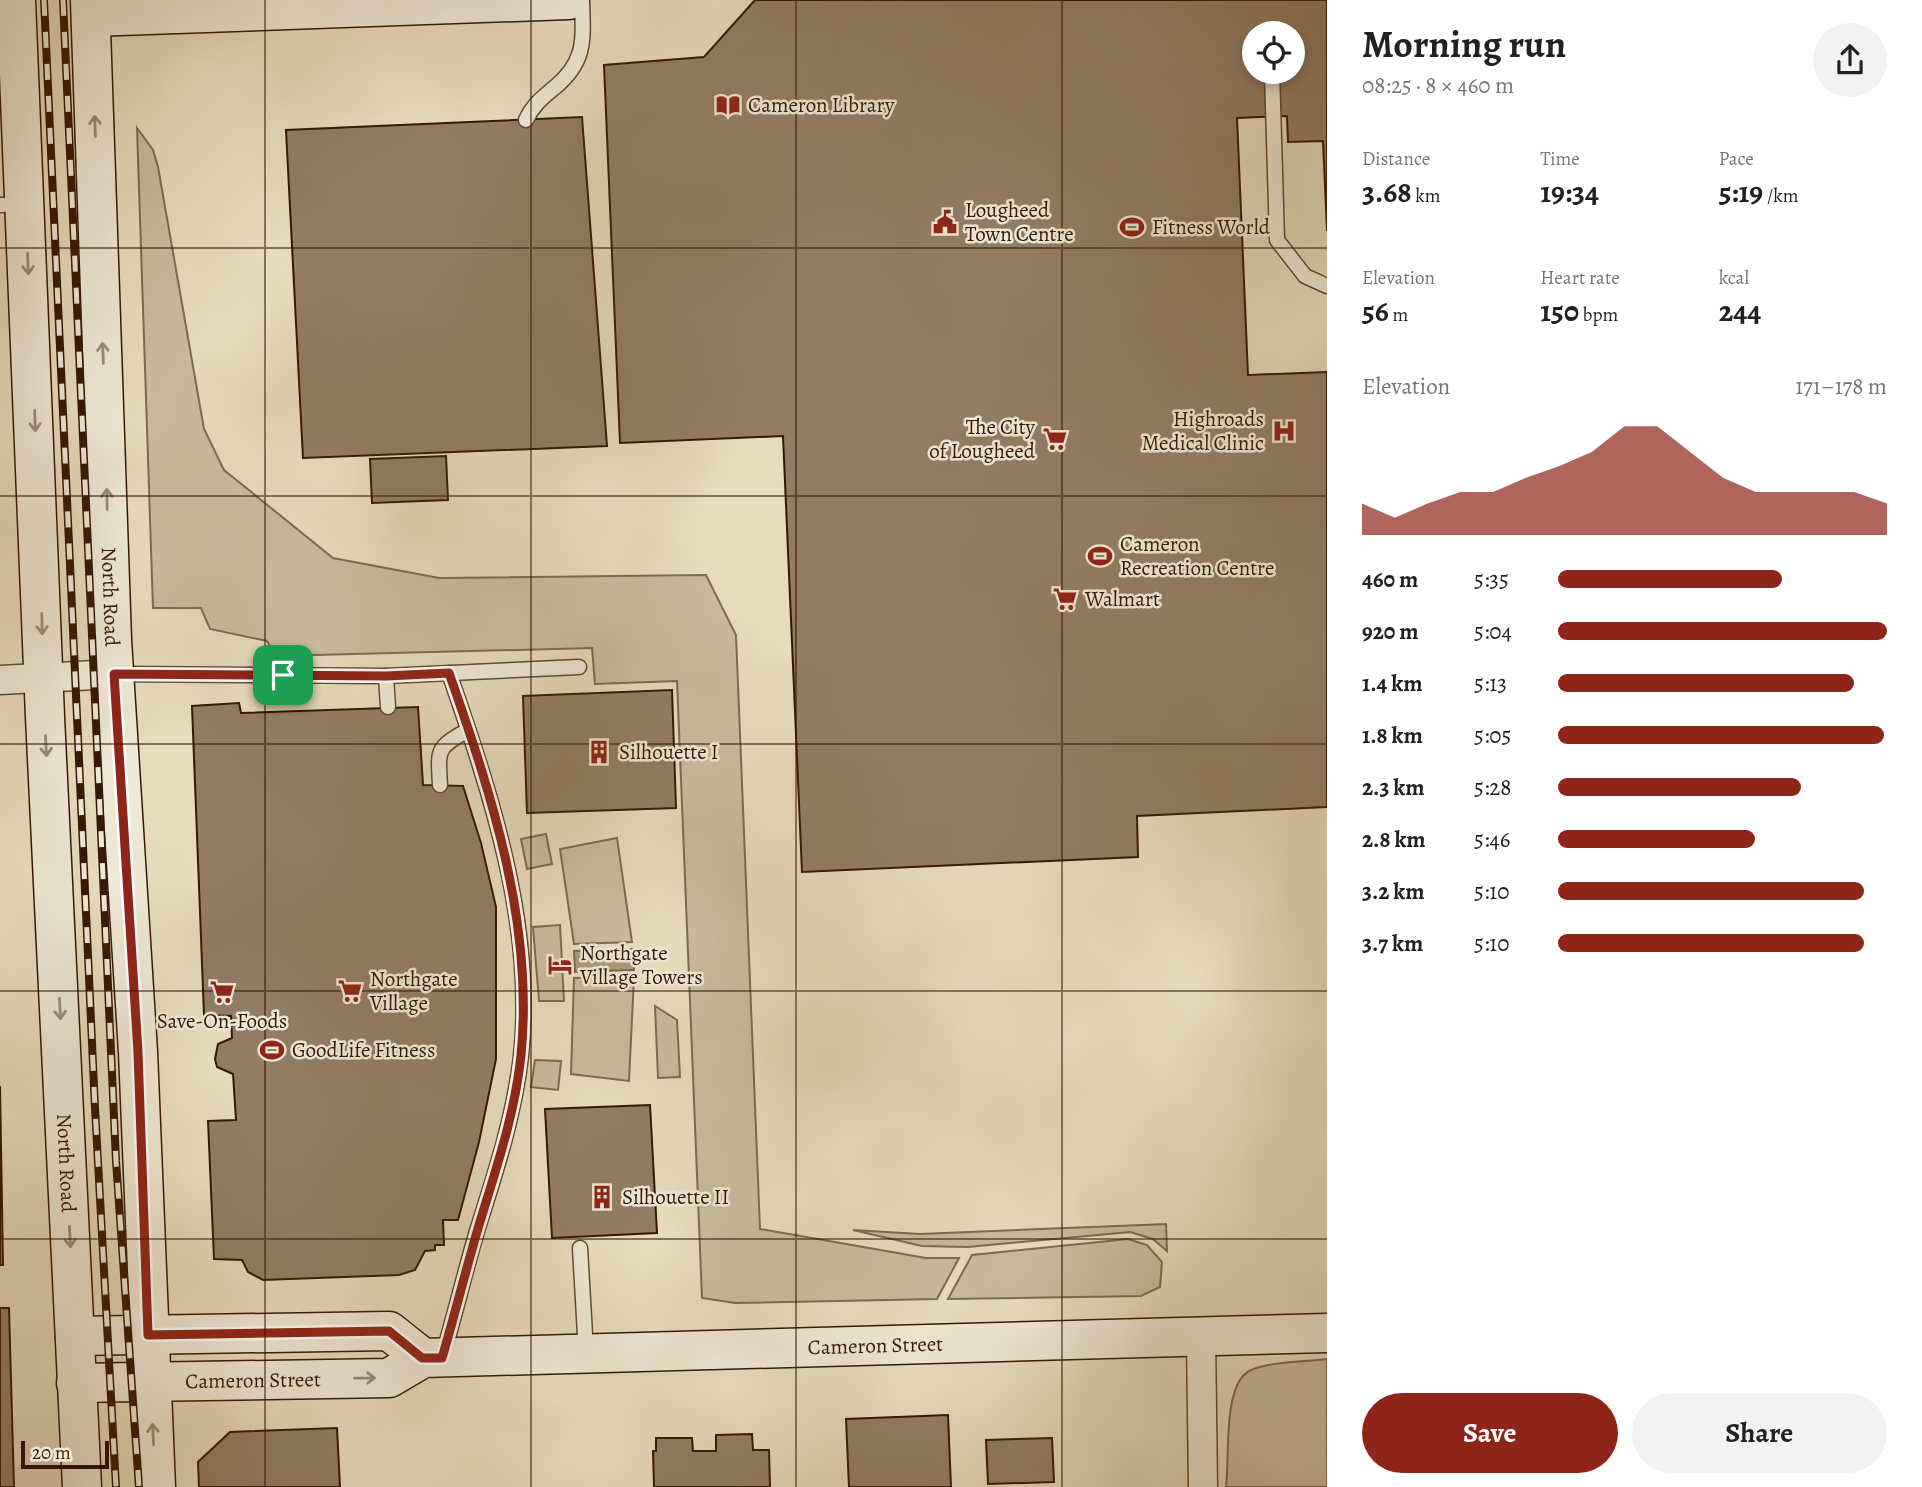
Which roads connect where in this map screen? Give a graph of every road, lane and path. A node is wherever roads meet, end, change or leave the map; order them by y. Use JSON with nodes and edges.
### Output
{"nodes":[{"id":1,"x":16,"y":0,"type":"edge"},
{"id":2,"x":569,"y":0,"type":"edge"},
{"id":3,"x":582,"y":0,"type":"edge"},
{"id":4,"x":90,"y":8,"type":"edge"},
{"id":5,"x":1272,"y":84,"type":"edge"},
{"id":6,"x":526,"y":120,"type":"dead end"},
{"id":7,"x":13,"y":205,"type":"edge"},
{"id":8,"x":1327,"y":286,"type":"edge"},
{"id":9,"x":579,"y":667,"type":"dead end"},
{"id":10,"x":449,"y":673,"type":"junction"},
{"id":11,"x":114,"y":674,"type":"junction"},
{"id":12,"x":386,"y":676,"type":"junction"},
{"id":13,"x":44,"y":678,"type":"junction"},
{"id":14,"x":0,"y":680,"type":"edge"},
{"id":15,"x":388,"y":707,"type":"dead end"},
{"id":16,"x":468,"y":730,"type":"junction"},
{"id":17,"x":440,"y":785,"type":"dead end"},
{"id":18,"x":580,"y":1248,"type":"dead end"},
{"id":19,"x":1327,"y":1333,"type":"edge"},
{"id":20,"x":148,"y":1335,"type":"junction"},
{"id":21,"x":75,"y":1336,"type":"junction"},
{"id":22,"x":1201,"y":1337,"type":"junction"},
{"id":23,"x":586,"y":1354,"type":"junction"},
{"id":24,"x":432,"y":1358,"type":"junction"},
{"id":25,"x":150,"y":1382,"type":"junction"},
{"id":26,"x":76,"y":1383,"type":"junction"},
{"id":27,"x":82,"y":1487,"type":"edge"},
{"id":28,"x":156,"y":1487,"type":"edge"},
{"id":29,"x":1203,"y":1487,"type":"edge"}],
"edges":[{"from":1,"to":7,"type":"main road","name":"North Road"},
{"from":2,"to":4,"type":"main road"},
{"from":3,"to":6,"type":"lane"},
{"from":11,"to":4,"type":"main road","name":"North Road","one_way":true},
{"from":5,"to":8,"type":"lane"},
{"from":7,"to":13,"type":"main road","name":"North Road","one_way":true},
{"from":9,"to":10,"type":"lane"},
{"from":10,"to":12,"type":"lane"},
{"from":10,"to":16,"type":"lane"},
{"from":11,"to":12,"type":"lane"},
{"from":11,"to":13,"type":"street"},
{"from":11,"to":20,"type":"main road","name":"North Road"},
{"from":12,"to":15,"type":"lane"},
{"from":13,"to":14,"type":"street"},
{"from":13,"to":21,"type":"main road","name":"North Road","one_way":true},
{"from":16,"to":17,"type":"lane"},
{"from":16,"to":24,"type":"lane"},
{"from":18,"to":23,"type":"lane"},
{"from":19,"to":22,"type":"main road","name":"Cameron Street"},
{"from":20,"to":21,"type":"main road"},
{"from":20,"to":24,"type":"main road"},
{"from":20,"to":25,"type":"main road","name":"North Road"},
{"from":21,"to":26,"type":"main road","name":"North Road"},
{"from":22,"to":23,"type":"main road","name":"Cameron Street"},
{"from":22,"to":29,"type":"street"},
{"from":23,"to":24,"type":"main road","name":"Cameron Street"},
{"from":25,"to":24,"type":"main road","name":"Cameron Street","one_way":true},
{"from":25,"to":26,"type":"main road","name":"Cameron Street"},
{"from":28,"to":25,"type":"main road","name":"North Road","one_way":true},
{"from":26,"to":27,"type":"main road","name":"North Road"}]}
